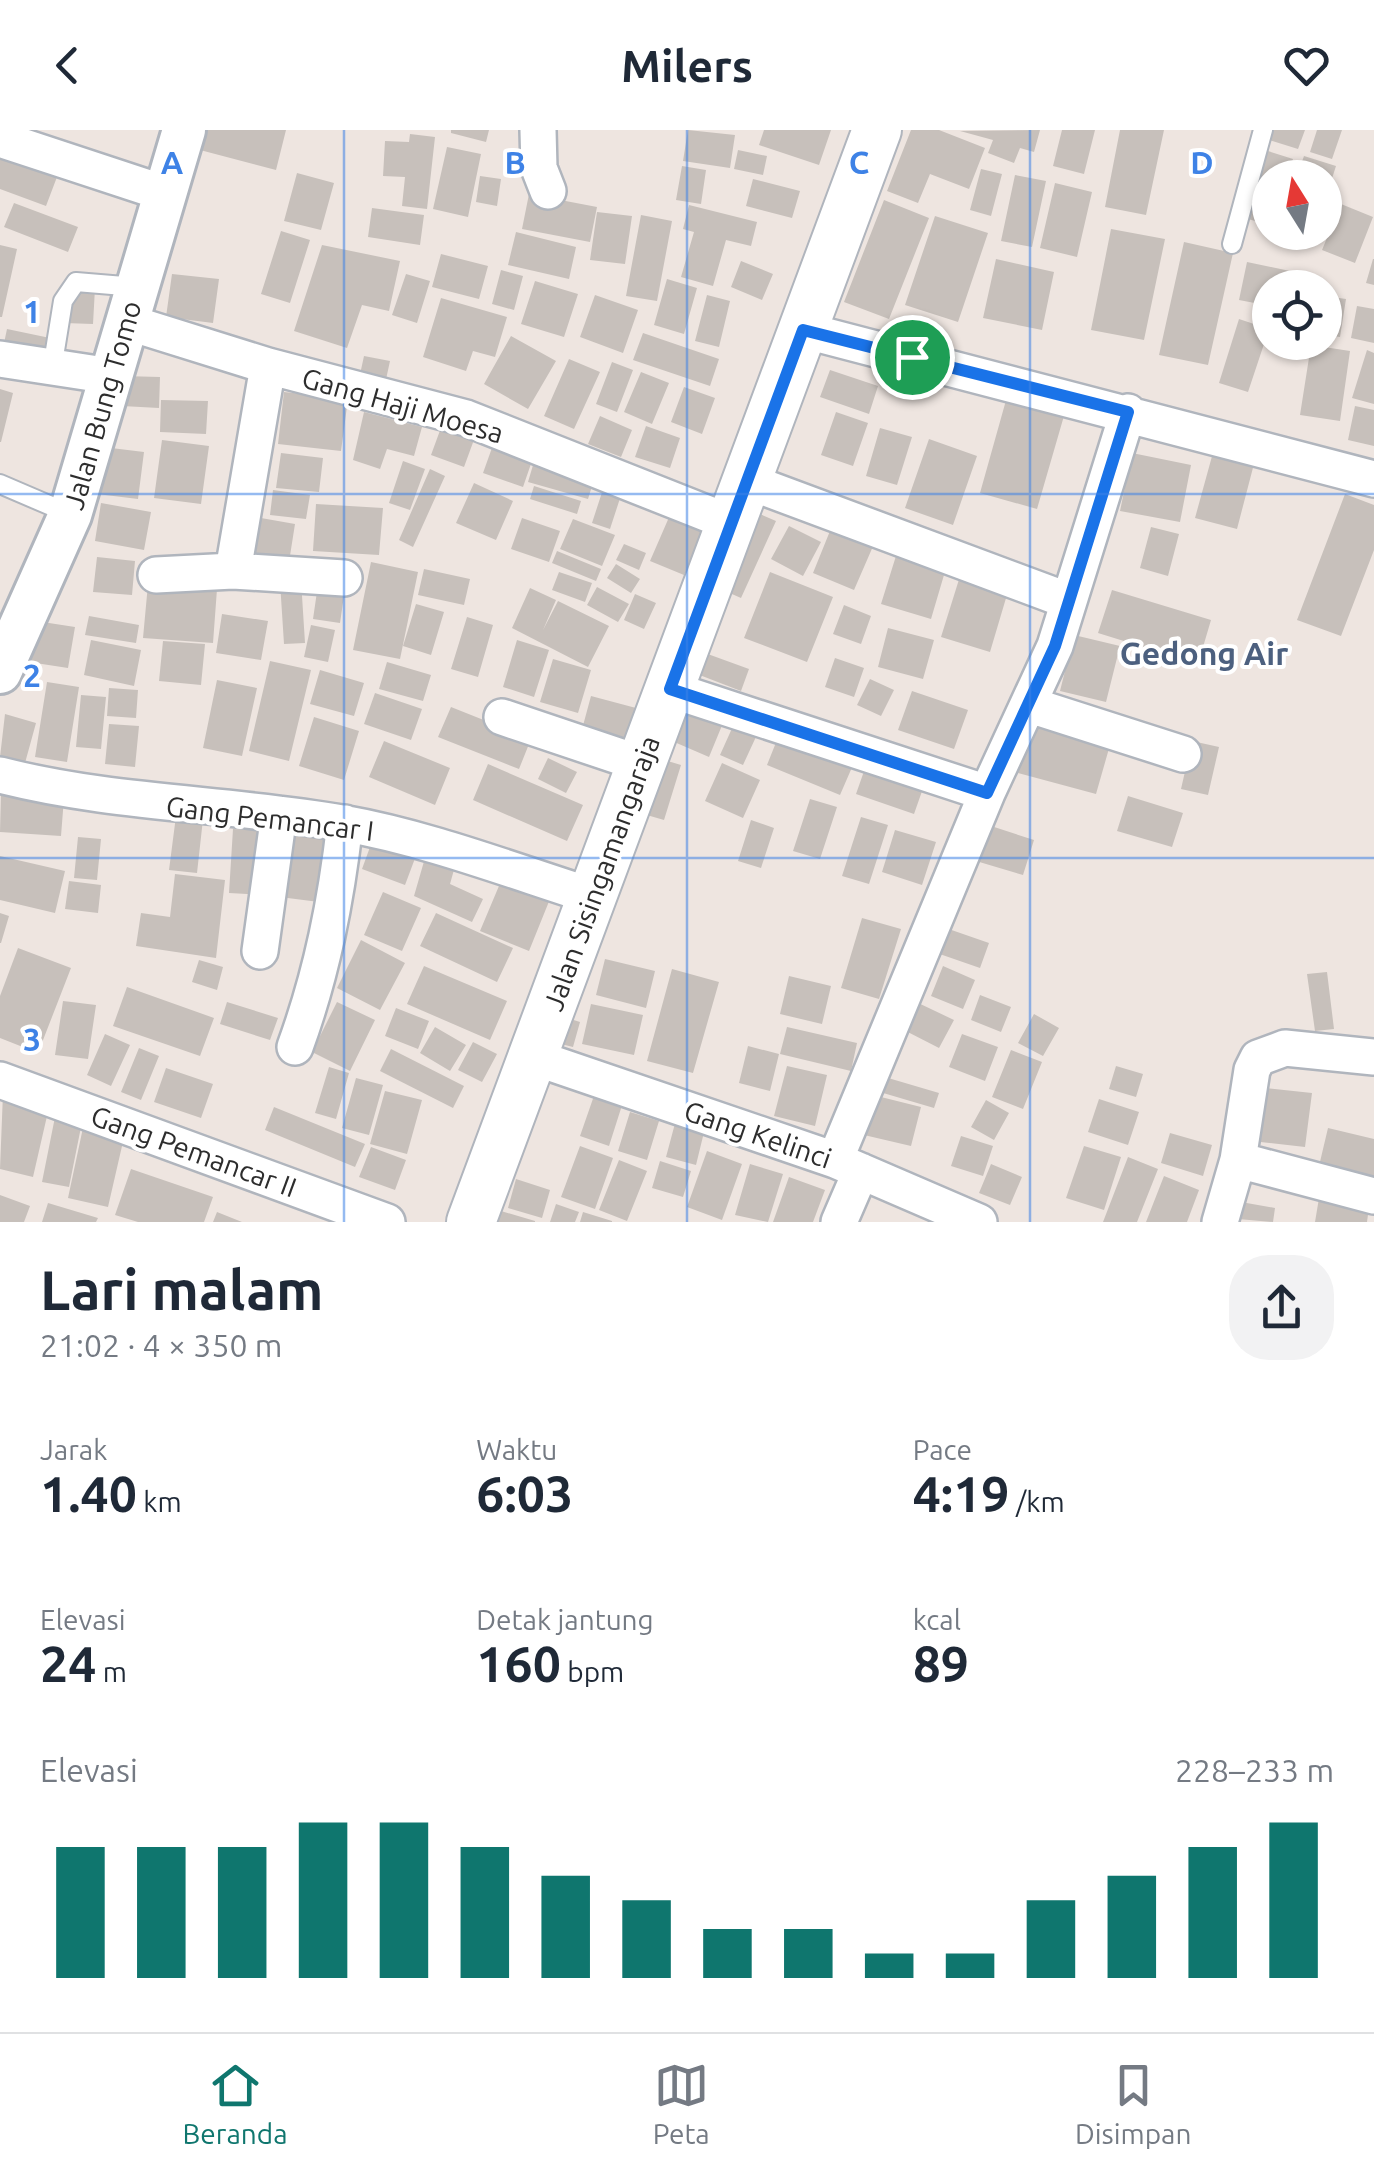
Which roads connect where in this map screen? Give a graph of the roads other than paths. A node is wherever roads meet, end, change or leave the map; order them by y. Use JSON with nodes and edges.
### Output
{"nodes":[{"id":1,"x":184,"y":130,"type":"edge"},
{"id":2,"x":538,"y":130,"type":"edge"},
{"id":3,"x":877,"y":130,"type":"edge"},
{"id":4,"x":1263,"y":130,"type":"edge"},
{"id":5,"x":0,"y":139,"type":"edge"},
{"id":6,"x":548,"y":191,"type":"dead end"},
{"id":7,"x":164,"y":192,"type":"junction"},
{"id":8,"x":1232,"y":244,"type":"dead end"},
{"id":9,"x":132,"y":305,"type":"junction"},
{"id":10,"x":803,"y":330,"type":"junction"},
{"id":11,"x":0,"y":359,"type":"edge"},
{"id":12,"x":268,"y":366,"type":"junction"},
{"id":13,"x":52,"y":369,"type":"junction"},
{"id":14,"x":111,"y":376,"type":"junction"},
{"id":15,"x":1128,"y":412,"type":"junction"},
{"id":16,"x":1374,"y":479,"type":"edge"},
{"id":17,"x":0,"y":484,"type":"edge"},
{"id":18,"x":739,"y":502,"type":"junction"},
{"id":19,"x":70,"y":514,"type":"junction"},
{"id":20,"x":232,"y":571,"type":"junction"},
{"id":21,"x":156,"y":575,"type":"dead end"},
{"id":22,"x":344,"y":578,"type":"dead end"},
{"id":23,"x":1069,"y":600,"type":"junction"},
{"id":24,"x":1,"y":667,"type":"edge"},
{"id":25,"x":670,"y":689,"type":"junction"},
{"id":26,"x":1030,"y":706,"type":"junction"},
{"id":27,"x":502,"y":717,"type":"dead end"},
{"id":28,"x":1182,"y":754,"type":"dead end"},
{"id":29,"x":642,"y":764,"type":"junction"},
{"id":30,"x":0,"y":775,"type":"edge"},
{"id":31,"x":987,"y":793,"type":"junction"},
{"id":32,"x":279,"y":814,"type":"junction"},
{"id":33,"x":345,"y":824,"type":"junction"},
{"id":34,"x":592,"y":896,"type":"junction"},
{"id":35,"x":260,"y":950,"type":"dead end"},
{"id":36,"x":294,"y":1047,"type":"dead end"},
{"id":37,"x":532,"y":1057,"type":"junction"},
{"id":38,"x":1374,"y":1058,"type":"edge"},
{"id":39,"x":0,"y":1080,"type":"edge"},
{"id":40,"x":1238,"y":1160,"type":"junction"},
{"id":41,"x":848,"y":1166,"type":"junction"},
{"id":42,"x":1374,"y":1196,"type":"edge"},
{"id":43,"x":388,"y":1222,"type":"edge"},
{"id":44,"x":471,"y":1222,"type":"edge"},
{"id":45,"x":839,"y":1222,"type":"edge"},
{"id":46,"x":979,"y":1222,"type":"edge"},
{"id":47,"x":1220,"y":1222,"type":"edge"}],
"edges":[{"from":1,"to":7,"type":"street","name":"Jalan Bung Tomo"},
{"from":2,"to":6,"type":"street"},
{"from":3,"to":10,"type":"main road","name":"Jalan Sisingamangaraja"},
{"from":4,"to":8,"type":"lane"},
{"from":5,"to":7,"type":"street"},
{"from":7,"to":9,"type":"street","name":"Jalan Bung Tomo"},
{"from":9,"to":12,"type":"street","name":"Gang Haji Moesa"},
{"from":9,"to":13,"type":"lane"},
{"from":9,"to":14,"type":"street","name":"Jalan Bung Tomo"},
{"from":10,"to":15,"type":"street"},
{"from":10,"to":18,"type":"main road","name":"Jalan Sisingamangaraja"},
{"from":11,"to":13,"type":"street"},
{"from":12,"to":18,"type":"street","name":"Gang Haji Moesa"},
{"from":12,"to":20,"type":"street"},
{"from":13,"to":14,"type":"street"},
{"from":14,"to":19,"type":"street","name":"Jalan Bung Tomo"},
{"from":15,"to":16,"type":"street"},
{"from":15,"to":23,"type":"street"},
{"from":17,"to":19,"type":"lane"},
{"from":18,"to":23,"type":"street","name":"Gang Haji Moesa"},
{"from":18,"to":25,"type":"main road","name":"Jalan Sisingamangaraja"},
{"from":19,"to":24,"type":"street","name":"Jalan Bung Tomo"},
{"from":20,"to":21,"type":"street"},
{"from":20,"to":22,"type":"street"},
{"from":23,"to":26,"type":"street"},
{"from":25,"to":29,"type":"main road","name":"Jalan Sisingamangaraja"},
{"from":25,"to":31,"type":"street"},
{"from":26,"to":28,"type":"street"},
{"from":26,"to":31,"type":"street"},
{"from":27,"to":29,"type":"street"},
{"from":29,"to":34,"type":"main road","name":"Jalan Sisingamangaraja"},
{"from":30,"to":32,"type":"street","name":"Gang Pemancar I"},
{"from":31,"to":41,"type":"street"},
{"from":32,"to":33,"type":"street","name":"Gang Pemancar I"},
{"from":32,"to":35,"type":"street"},
{"from":33,"to":34,"type":"street","name":"Gang Pemancar I"},
{"from":33,"to":36,"type":"street"},
{"from":34,"to":37,"type":"main road","name":"Jalan Sisingamangaraja"},
{"from":37,"to":41,"type":"street","name":"Gang Kelinci"},
{"from":37,"to":44,"type":"main road","name":"Jalan Sisingamangaraja"},
{"from":38,"to":40,"type":"street"},
{"from":39,"to":43,"type":"street","name":"Gang Pemancar II"},
{"from":40,"to":42,"type":"street"},
{"from":40,"to":47,"type":"street"},
{"from":41,"to":45,"type":"street"},
{"from":41,"to":46,"type":"street","name":"Gang Kelinci"}]}
